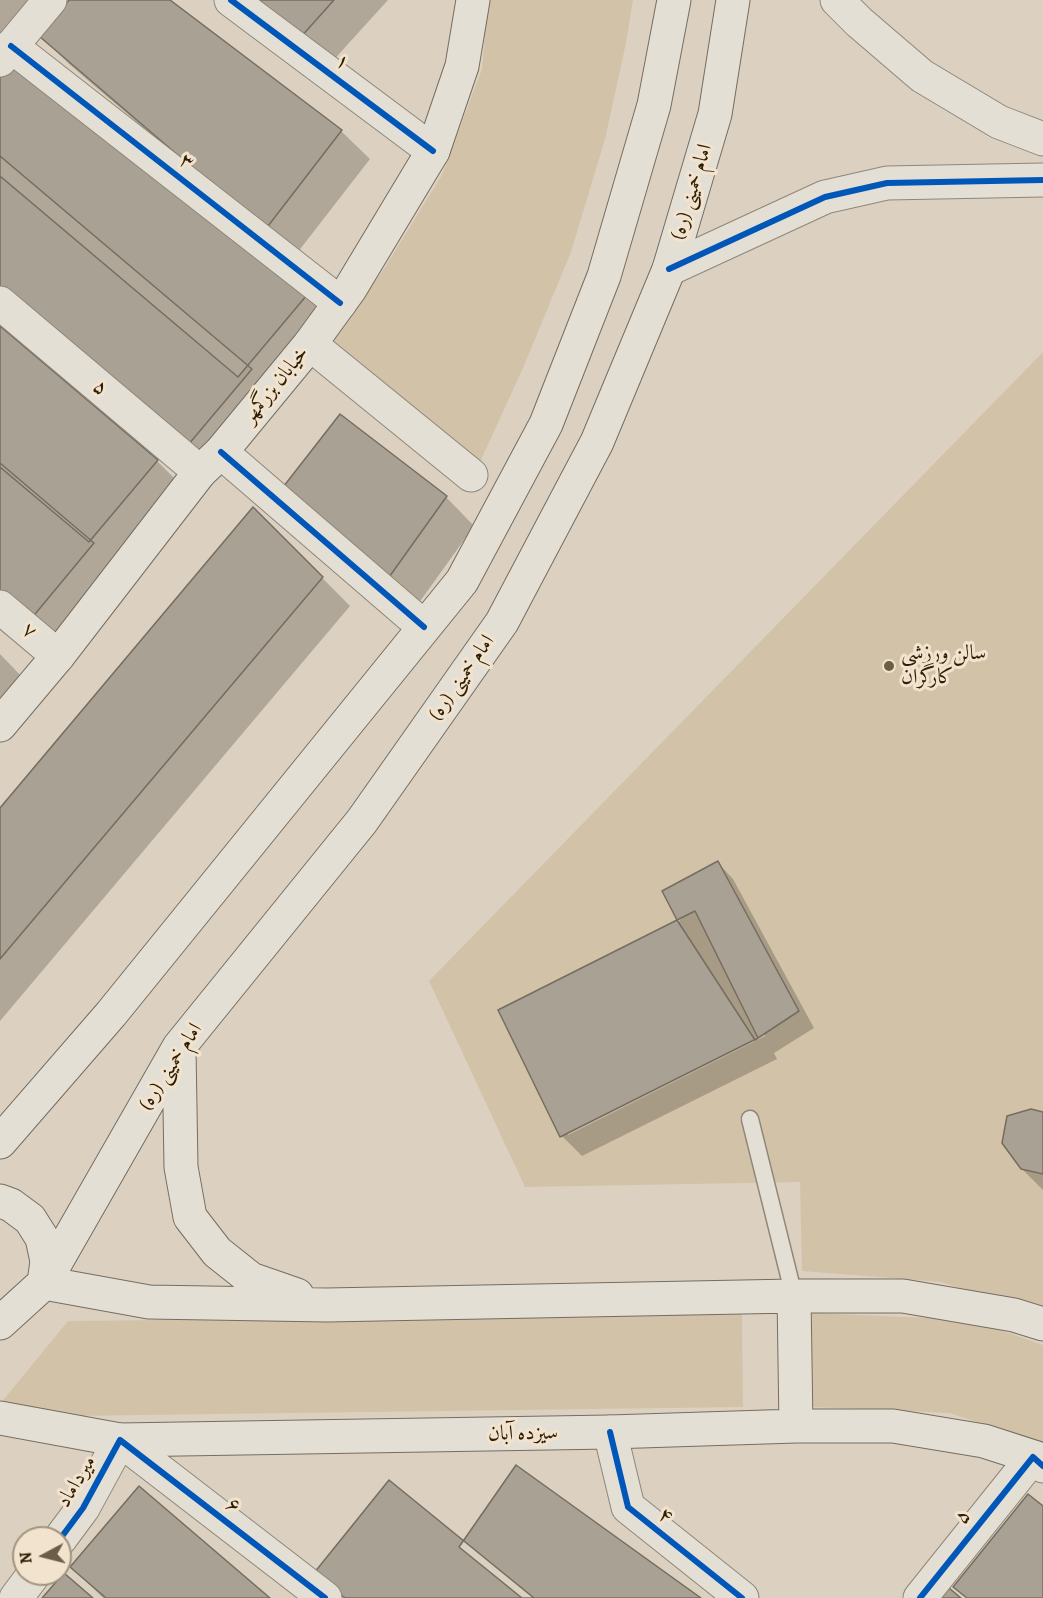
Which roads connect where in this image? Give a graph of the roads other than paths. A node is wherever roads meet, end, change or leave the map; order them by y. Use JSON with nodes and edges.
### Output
{"nodes":[{"id":1,"x":50,"y":0,"type":"edge"},
{"id":2,"x":231,"y":0,"type":"edge"},
{"id":3,"x":473,"y":0,"type":"edge"},
{"id":4,"x":674,"y":0,"type":"edge"},
{"id":5,"x":733,"y":0,"type":"edge"},
{"id":6,"x":837,"y":0,"type":"edge"},
{"id":7,"x":6,"y":53,"type":"edge"},
{"id":8,"x":1043,"y":139,"type":"edge"},
{"id":9,"x":433,"y":151,"type":"junction"},
{"id":10,"x":1043,"y":180,"type":"edge"},
{"id":11,"x":669,"y":269,"type":"junction"},
{"id":12,"x":0,"y":303,"type":"edge"},
{"id":13,"x":340,"y":303,"type":"junction"},
{"id":14,"x":310,"y":344,"type":"junction"},
{"id":15,"x":211,"y":462,"type":"junction"},
{"id":16,"x":471,"y":475,"type":"dead end"},
{"id":17,"x":0,"y":607,"type":"edge"},
{"id":18,"x":424,"y":627,"type":"junction"},
{"id":19,"x":58,"y":656,"type":"junction"},
{"id":20,"x":0,"y":725,"type":"edge"},
{"id":21,"x":179,"y":1047,"type":"junction"},
{"id":22,"x":750,"y":1119,"type":"dead end"},
{"id":23,"x":0,"y":1142,"type":"edge"},
{"id":24,"x":0,"y":1201,"type":"edge"},
{"id":25,"x":44,"y":1284,"type":"junction"},
{"id":26,"x":794,"y":1296,"type":"junction"},
{"id":27,"x":327,"y":1305,"type":"junction"},
{"id":28,"x":0,"y":1323,"type":"edge"},
{"id":29,"x":1043,"y":1324,"type":"edge"},
{"id":30,"x":0,"y":1418,"type":"edge"},
{"id":31,"x":796,"y":1426,"type":"junction"},
{"id":32,"x":610,"y":1432,"type":"junction"},
{"id":33,"x":120,"y":1440,"type":"junction"},
{"id":34,"x":1040,"y":1461,"type":"edge"},
{"id":35,"x":70,"y":1526,"type":"edge"},
{"id":36,"x":325,"y":1598,"type":"edge"},
{"id":37,"x":742,"y":1598,"type":"edge"},
{"id":38,"x":920,"y":1598,"type":"edge"}],
"edges":[{"from":1,"to":7,"type":"main road"},
{"from":2,"to":9,"type":"main road","name":"۱"},
{"from":3,"to":9,"type":"main road","name":"خیابان بزرگمهر"},
{"from":4,"to":18,"type":"main road"},
{"from":5,"to":11,"type":"main road","name":"امام خمینی (ره)"},
{"from":6,"to":8,"type":"main road"},
{"from":7,"to":13,"type":"main road","name":"۳"},
{"from":9,"to":13,"type":"main road","name":"خیابان بزرگمهر"},
{"from":10,"to":11,"type":"main road"},
{"from":11,"to":21,"type":"main road","name":"امام خمینی (ره)"},
{"from":12,"to":15,"type":"main road","name":"۵"},
{"from":13,"to":14,"type":"main road","name":"خیابان بزرگمهر"},
{"from":14,"to":15,"type":"main road","name":"خیابان بزرگمهر"},
{"from":14,"to":16,"type":"main road"},
{"from":15,"to":18,"type":"main road","name":"۵"},
{"from":15,"to":19,"type":"main road","name":"خیابان بزرگمهر"},
{"from":17,"to":19,"type":"main road","name":"۷"},
{"from":18,"to":23,"type":"main road"},
{"from":19,"to":20,"type":"main road","name":"خیابان بزرگمهر"},
{"from":21,"to":25,"type":"main road","name":"امام خمینی (ره)"},
{"from":21,"to":27,"type":"main road"},
{"from":22,"to":26,"type":"lane"},
{"from":24,"to":25,"type":"main road"},
{"from":25,"to":27,"type":"main road"},
{"from":25,"to":28,"type":"main road","name":"امام خمینی (ره)"},
{"from":26,"to":27,"type":"main road"},
{"from":26,"to":29,"type":"main road"},
{"from":26,"to":31,"type":"main road"},
{"from":30,"to":33,"type":"main road","name":"سیزده آبان"},
{"from":31,"to":32,"type":"main road","name":"سیزده آبان"},
{"from":31,"to":34,"type":"main road","name":"سیزده آبان"},
{"from":32,"to":33,"type":"main road","name":"سیزده آبان"},
{"from":32,"to":37,"type":"main road","name":"۴"},
{"from":33,"to":35,"type":"main road","name":"میرداماد"},
{"from":33,"to":36,"type":"main road","name":"۶"},
{"from":34,"to":38,"type":"main road","name":"۵"}]}
